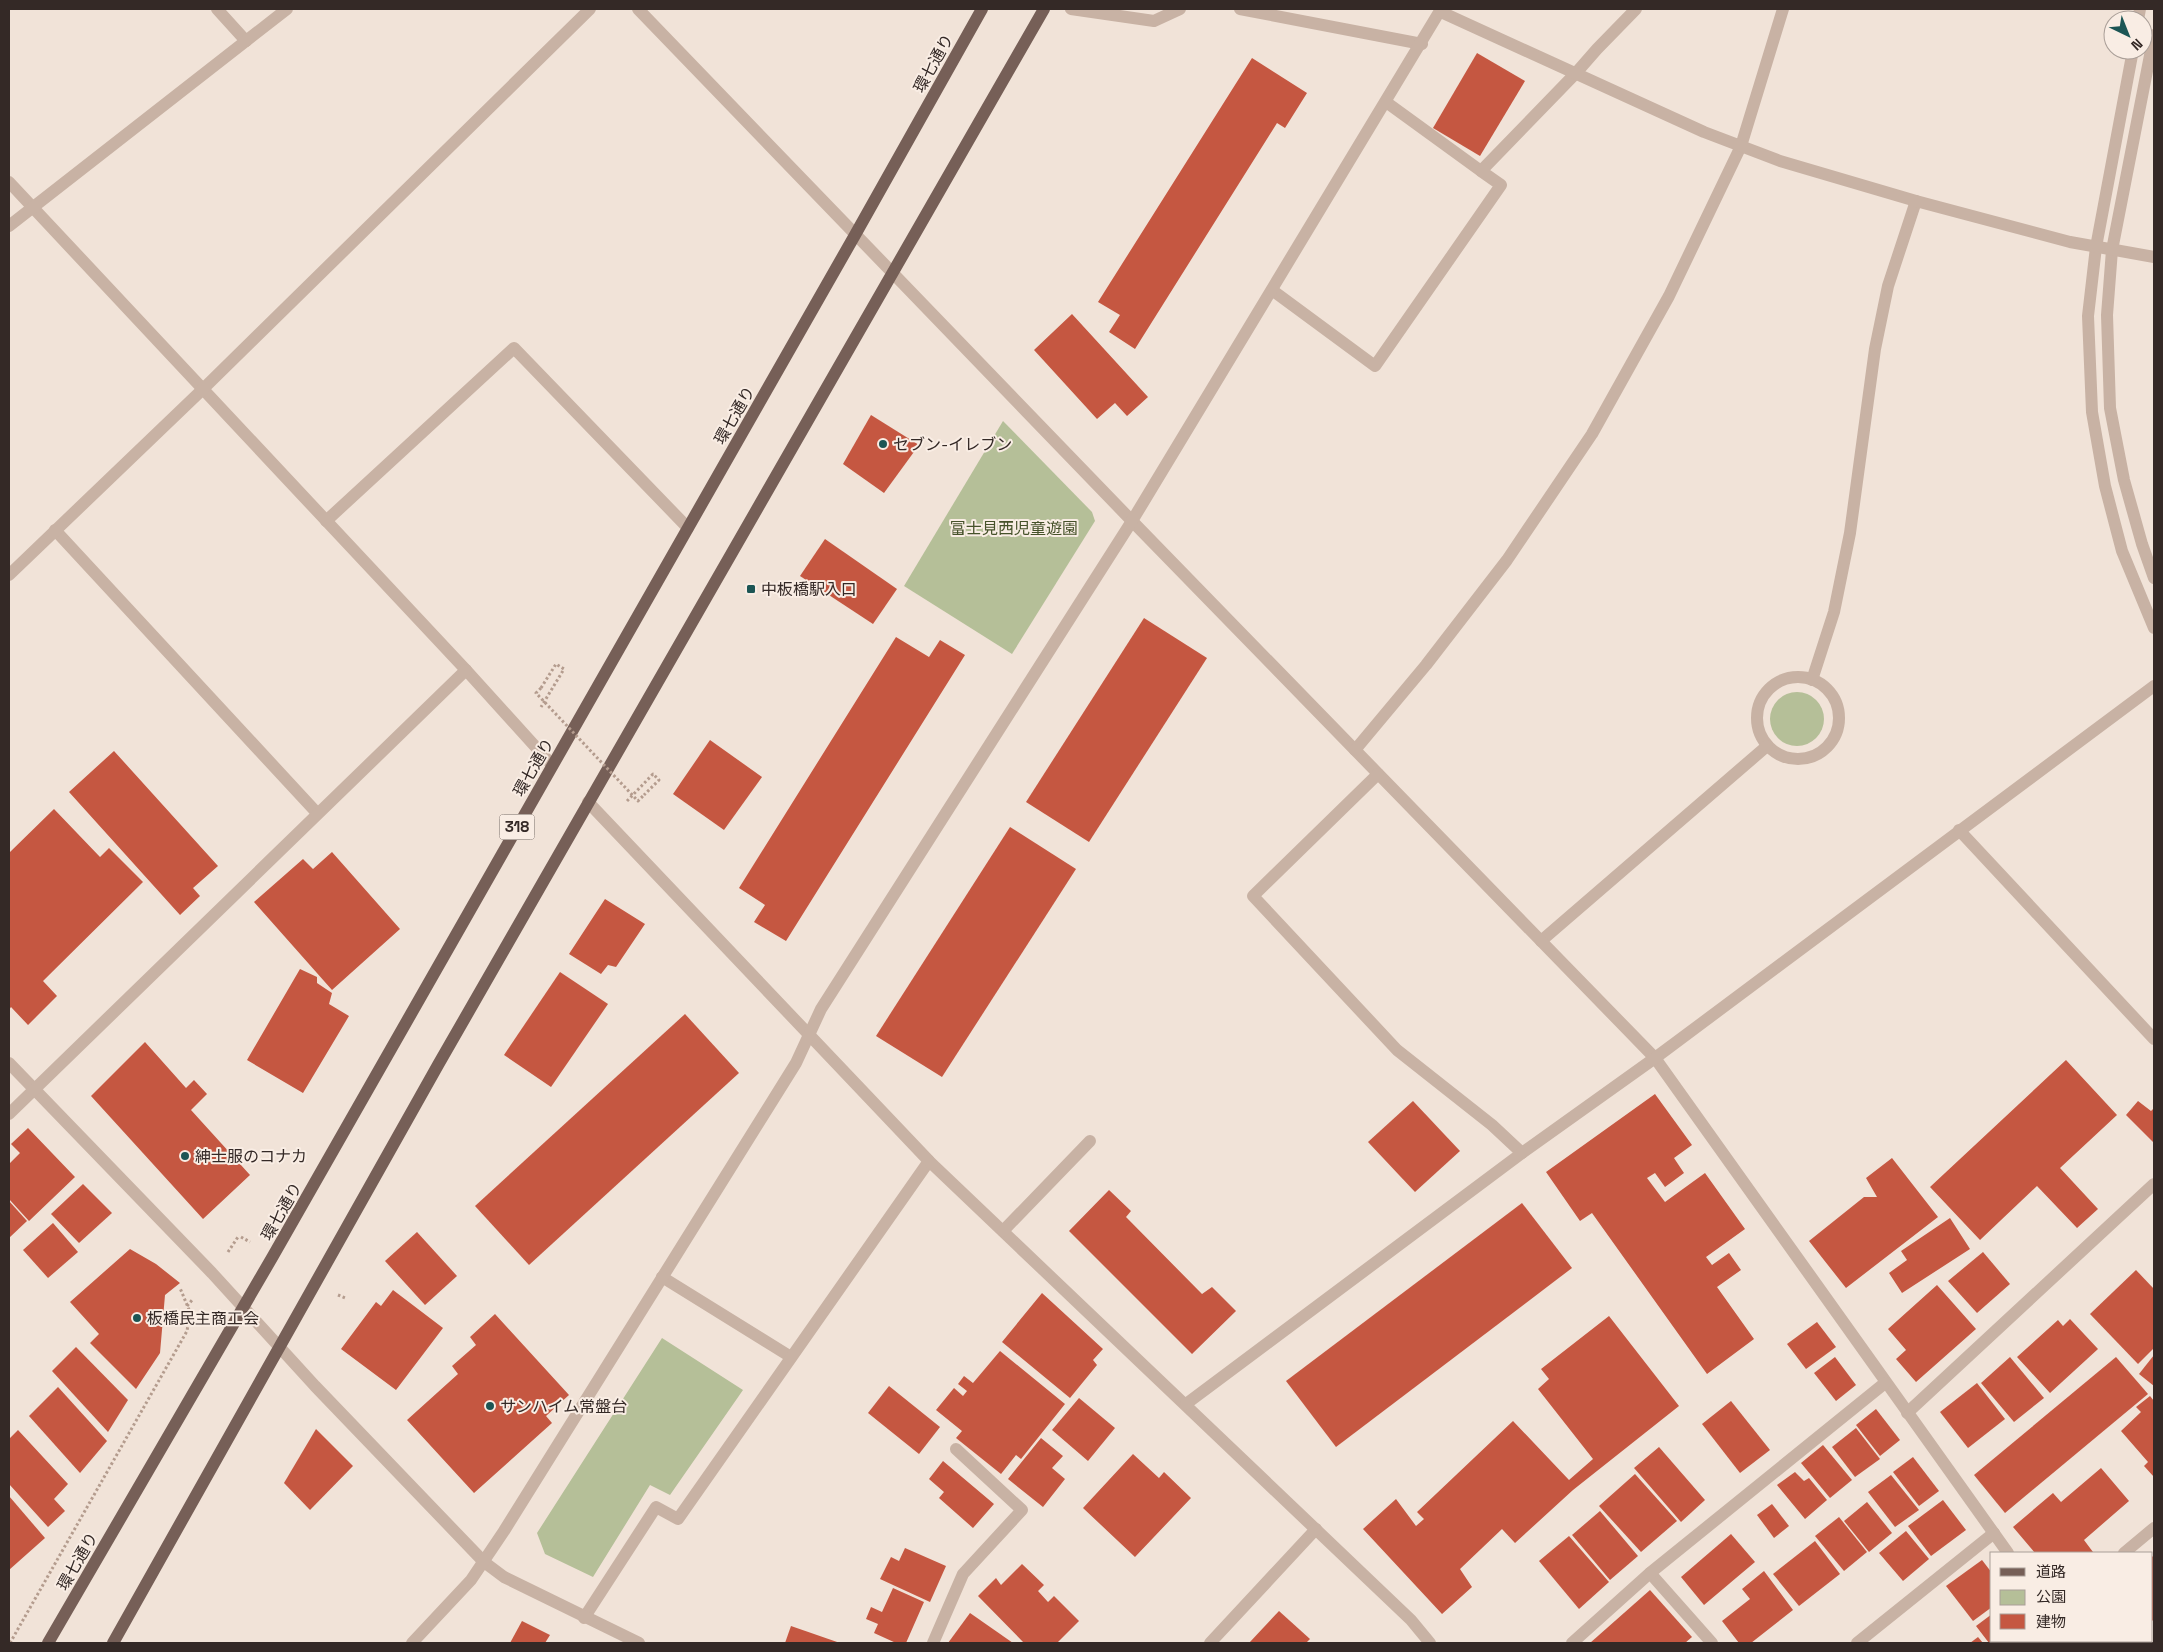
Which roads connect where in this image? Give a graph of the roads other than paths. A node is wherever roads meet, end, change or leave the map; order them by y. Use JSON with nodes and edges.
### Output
{"nodes":[{"id":1,"x":217,"y":9,"type":"edge"},
{"id":2,"x":287,"y":9,"type":"edge"},
{"id":3,"x":590,"y":9,"type":"edge"},
{"id":4,"x":638,"y":9,"type":"edge"},
{"id":5,"x":982,"y":9,"type":"edge"},
{"id":6,"x":1044,"y":9,"type":"edge"},
{"id":7,"x":1071,"y":9,"type":"edge"},
{"id":8,"x":1180,"y":9,"type":"edge"},
{"id":9,"x":1240,"y":9,"type":"edge"},
{"id":10,"x":1636,"y":9,"type":"edge"},
{"id":11,"x":1783,"y":9,"type":"edge"},
{"id":12,"x":1441,"y":10,"type":"edge"},
{"id":13,"x":2154,"y":35,"type":"edge"},
{"id":14,"x":246,"y":41,"type":"junction"},
{"id":15,"x":1422,"y":44,"type":"junction"},
{"id":16,"x":2131,"y":60,"type":"edge"},
{"id":17,"x":1576,"y":73,"type":"junction"},
{"id":18,"x":1386,"y":102,"type":"junction"},
{"id":19,"x":1741,"y":146,"type":"junction"},
{"id":20,"x":1480,"y":171,"type":"junction"},
{"id":21,"x":9,"y":182,"type":"edge"},
{"id":22,"x":1916,"y":201,"type":"junction"},
{"id":23,"x":33,"y":208,"type":"junction"},
{"id":24,"x":9,"y":226,"type":"edge"},
{"id":25,"x":855,"y":235,"type":"junction"},
{"id":26,"x":2096,"y":247,"type":"junction"},
{"id":27,"x":2112,"y":250,"type":"junction"},
{"id":28,"x":2154,"y":258,"type":"edge"},
{"id":29,"x":893,"y":273,"type":"junction"},
{"id":30,"x":1272,"y":290,"type":"junction"},
{"id":31,"x":203,"y":389,"type":"junction"},
{"id":32,"x":326,"y":520,"type":"junction"},
{"id":33,"x":1132,"y":521,"type":"junction"},
{"id":34,"x":688,"y":528,"type":"junction"},
{"id":35,"x":55,"y":530,"type":"junction"},
{"id":36,"x":9,"y":575,"type":"edge"},
{"id":37,"x":2154,"y":578,"type":"edge"},
{"id":38,"x":2154,"y":628,"type":"edge"},
{"id":39,"x":466,"y":670,"type":"junction"},
{"id":40,"x":1812,"y":680,"type":"junction"},
{"id":41,"x":2154,"y":686,"type":"edge"},
{"id":42,"x":1767,"y":746,"type":"junction"},
{"id":43,"x":1355,"y":750,"type":"junction"},
{"id":44,"x":552,"y":765,"type":"junction"},
{"id":45,"x":1378,"y":774,"type":"junction"},
{"id":46,"x":588,"y":802,"type":"junction"},
{"id":47,"x":317,"y":813,"type":"junction"},
{"id":48,"x":1959,"y":830,"type":"junction"},
{"id":49,"x":1542,"y":941,"type":"junction"},
{"id":50,"x":808,"y":1035,"type":"junction"},
{"id":51,"x":2154,"y":1039,"type":"edge"},
{"id":52,"x":1655,"y":1058,"type":"junction"},
{"id":53,"x":9,"y":1063,"type":"edge"},
{"id":54,"x":34,"y":1089,"type":"junction"},
{"id":55,"x":9,"y":1114,"type":"edge"},
{"id":56,"x":1090,"y":1141,"type":"dead end"},
{"id":57,"x":1522,"y":1153,"type":"junction"},
{"id":58,"x":929,"y":1161,"type":"junction"},
{"id":59,"x":2154,"y":1184,"type":"edge"},
{"id":60,"x":1003,"y":1232,"type":"junction"},
{"id":61,"x":662,"y":1277,"type":"junction"},
{"id":62,"x":244,"y":1308,"type":"junction"},
{"id":63,"x":280,"y":1348,"type":"junction"},
{"id":64,"x":791,"y":1357,"type":"junction"},
{"id":65,"x":1885,"y":1383,"type":"junction"},
{"id":66,"x":1186,"y":1404,"type":"junction"},
{"id":67,"x":1907,"y":1413,"type":"junction"},
{"id":68,"x":956,"y":1449,"type":"dead end"},
{"id":69,"x":2154,"y":1528,"type":"edge"},
{"id":70,"x":1316,"y":1529,"type":"junction"},
{"id":71,"x":1994,"y":1533,"type":"junction"},
{"id":72,"x":2007,"y":1552,"type":"edge"},
{"id":73,"x":2125,"y":1552,"type":"edge"},
{"id":74,"x":484,"y":1562,"type":"junction"},
{"id":75,"x":1650,"y":1573,"type":"junction"},
{"id":76,"x":584,"y":1618,"type":"junction"},
{"id":77,"x":48,"y":1643,"type":"edge"},
{"id":78,"x":113,"y":1643,"type":"edge"},
{"id":79,"x":412,"y":1643,"type":"edge"},
{"id":80,"x":639,"y":1643,"type":"edge"},
{"id":81,"x":932,"y":1643,"type":"edge"},
{"id":82,"x":1210,"y":1643,"type":"edge"},
{"id":83,"x":1430,"y":1643,"type":"edge"},
{"id":84,"x":1572,"y":1643,"type":"edge"},
{"id":85,"x":1712,"y":1643,"type":"edge"},
{"id":86,"x":1857,"y":1643,"type":"edge"}],
"edges":[{"from":1,"to":14,"type":"street"},
{"from":2,"to":14,"type":"street"},
{"from":3,"to":31,"type":"street"},
{"from":4,"to":25,"type":"street"},
{"from":5,"to":25,"type":"main road","name":"環七通り","number":"318"},
{"from":6,"to":29,"type":"main road"},
{"from":7,"to":8,"type":"street"},
{"from":9,"to":15,"type":"street"},
{"from":10,"to":17,"type":"street"},
{"from":11,"to":19,"type":"street"},
{"from":12,"to":15,"type":"street"},
{"from":12,"to":17,"type":"street"},
{"from":13,"to":27,"type":"street"},
{"from":14,"to":23,"type":"street"},
{"from":15,"to":18,"type":"street"},
{"from":16,"to":26,"type":"street"},
{"from":17,"to":19,"type":"street"},
{"from":17,"to":20,"type":"street"},
{"from":18,"to":20,"type":"street"},
{"from":18,"to":30,"type":"street"},
{"from":19,"to":22,"type":"street"},
{"from":19,"to":43,"type":"street"},
{"from":20,"to":30,"type":"street"},
{"from":21,"to":23,"type":"street"},
{"from":22,"to":26,"type":"street"},
{"from":22,"to":40,"type":"street"},
{"from":23,"to":24,"type":"street"},
{"from":23,"to":31,"type":"street"},
{"from":25,"to":29,"type":"street"},
{"from":25,"to":34,"type":"main road","name":"環七通り","number":"318"},
{"from":26,"to":27,"type":"street"},
{"from":26,"to":38,"type":"street"},
{"from":27,"to":28,"type":"street"},
{"from":27,"to":37,"type":"street"},
{"from":29,"to":33,"type":"street"},
{"from":29,"to":46,"type":"main road"},
{"from":30,"to":33,"type":"street"},
{"from":31,"to":32,"type":"street"},
{"from":31,"to":35,"type":"street"},
{"from":32,"to":34,"type":"street"},
{"from":32,"to":39,"type":"street"},
{"from":33,"to":43,"type":"street"},
{"from":33,"to":50,"type":"street"},
{"from":34,"to":44,"type":"main road","name":"環七通り","number":"318"},
{"from":35,"to":36,"type":"street"},
{"from":35,"to":47,"type":"street"},
{"from":39,"to":44,"type":"street"},
{"from":39,"to":47,"type":"street"},
{"from":40,"to":42,"type":"street"},
{"from":40,"to":42,"type":"street"},
{"from":41,"to":48,"type":"street"},
{"from":42,"to":49,"type":"street"},
{"from":43,"to":45,"type":"street"},
{"from":44,"to":62,"type":"main road","name":"環七通り","number":"318"},
{"from":45,"to":49,"type":"street"},
{"from":45,"to":57,"type":"street"},
{"from":46,"to":50,"type":"street"},
{"from":46,"to":63,"type":"main road"},
{"from":47,"to":54,"type":"street"},
{"from":48,"to":51,"type":"street"},
{"from":48,"to":52,"type":"street"},
{"from":49,"to":52,"type":"street"},
{"from":50,"to":58,"type":"street"},
{"from":50,"to":61,"type":"street"},
{"from":52,"to":57,"type":"street"},
{"from":52,"to":65,"type":"street"},
{"from":53,"to":54,"type":"street"},
{"from":54,"to":55,"type":"street"},
{"from":54,"to":62,"type":"street"},
{"from":56,"to":60,"type":"street"},
{"from":57,"to":66,"type":"street"},
{"from":58,"to":60,"type":"street"},
{"from":58,"to":64,"type":"street"},
{"from":59,"to":67,"type":"street"},
{"from":60,"to":66,"type":"street"},
{"from":61,"to":64,"type":"street"},
{"from":61,"to":74,"type":"street"},
{"from":62,"to":63,"type":"street"},
{"from":62,"to":77,"type":"main road","name":"環七通り","number":"318"},
{"from":63,"to":74,"type":"street"},
{"from":63,"to":78,"type":"main road"},
{"from":64,"to":76,"type":"street"},
{"from":65,"to":67,"type":"street"},
{"from":65,"to":75,"type":"street"},
{"from":66,"to":70,"type":"street"},
{"from":67,"to":71,"type":"street"},
{"from":68,"to":81,"type":"street"},
{"from":69,"to":73,"type":"street"},
{"from":70,"to":82,"type":"street"},
{"from":70,"to":83,"type":"street"},
{"from":71,"to":72,"type":"street"},
{"from":71,"to":86,"type":"street"},
{"from":74,"to":76,"type":"street"},
{"from":74,"to":79,"type":"street"},
{"from":75,"to":84,"type":"street"},
{"from":75,"to":85,"type":"street"},
{"from":76,"to":80,"type":"street"}]}
